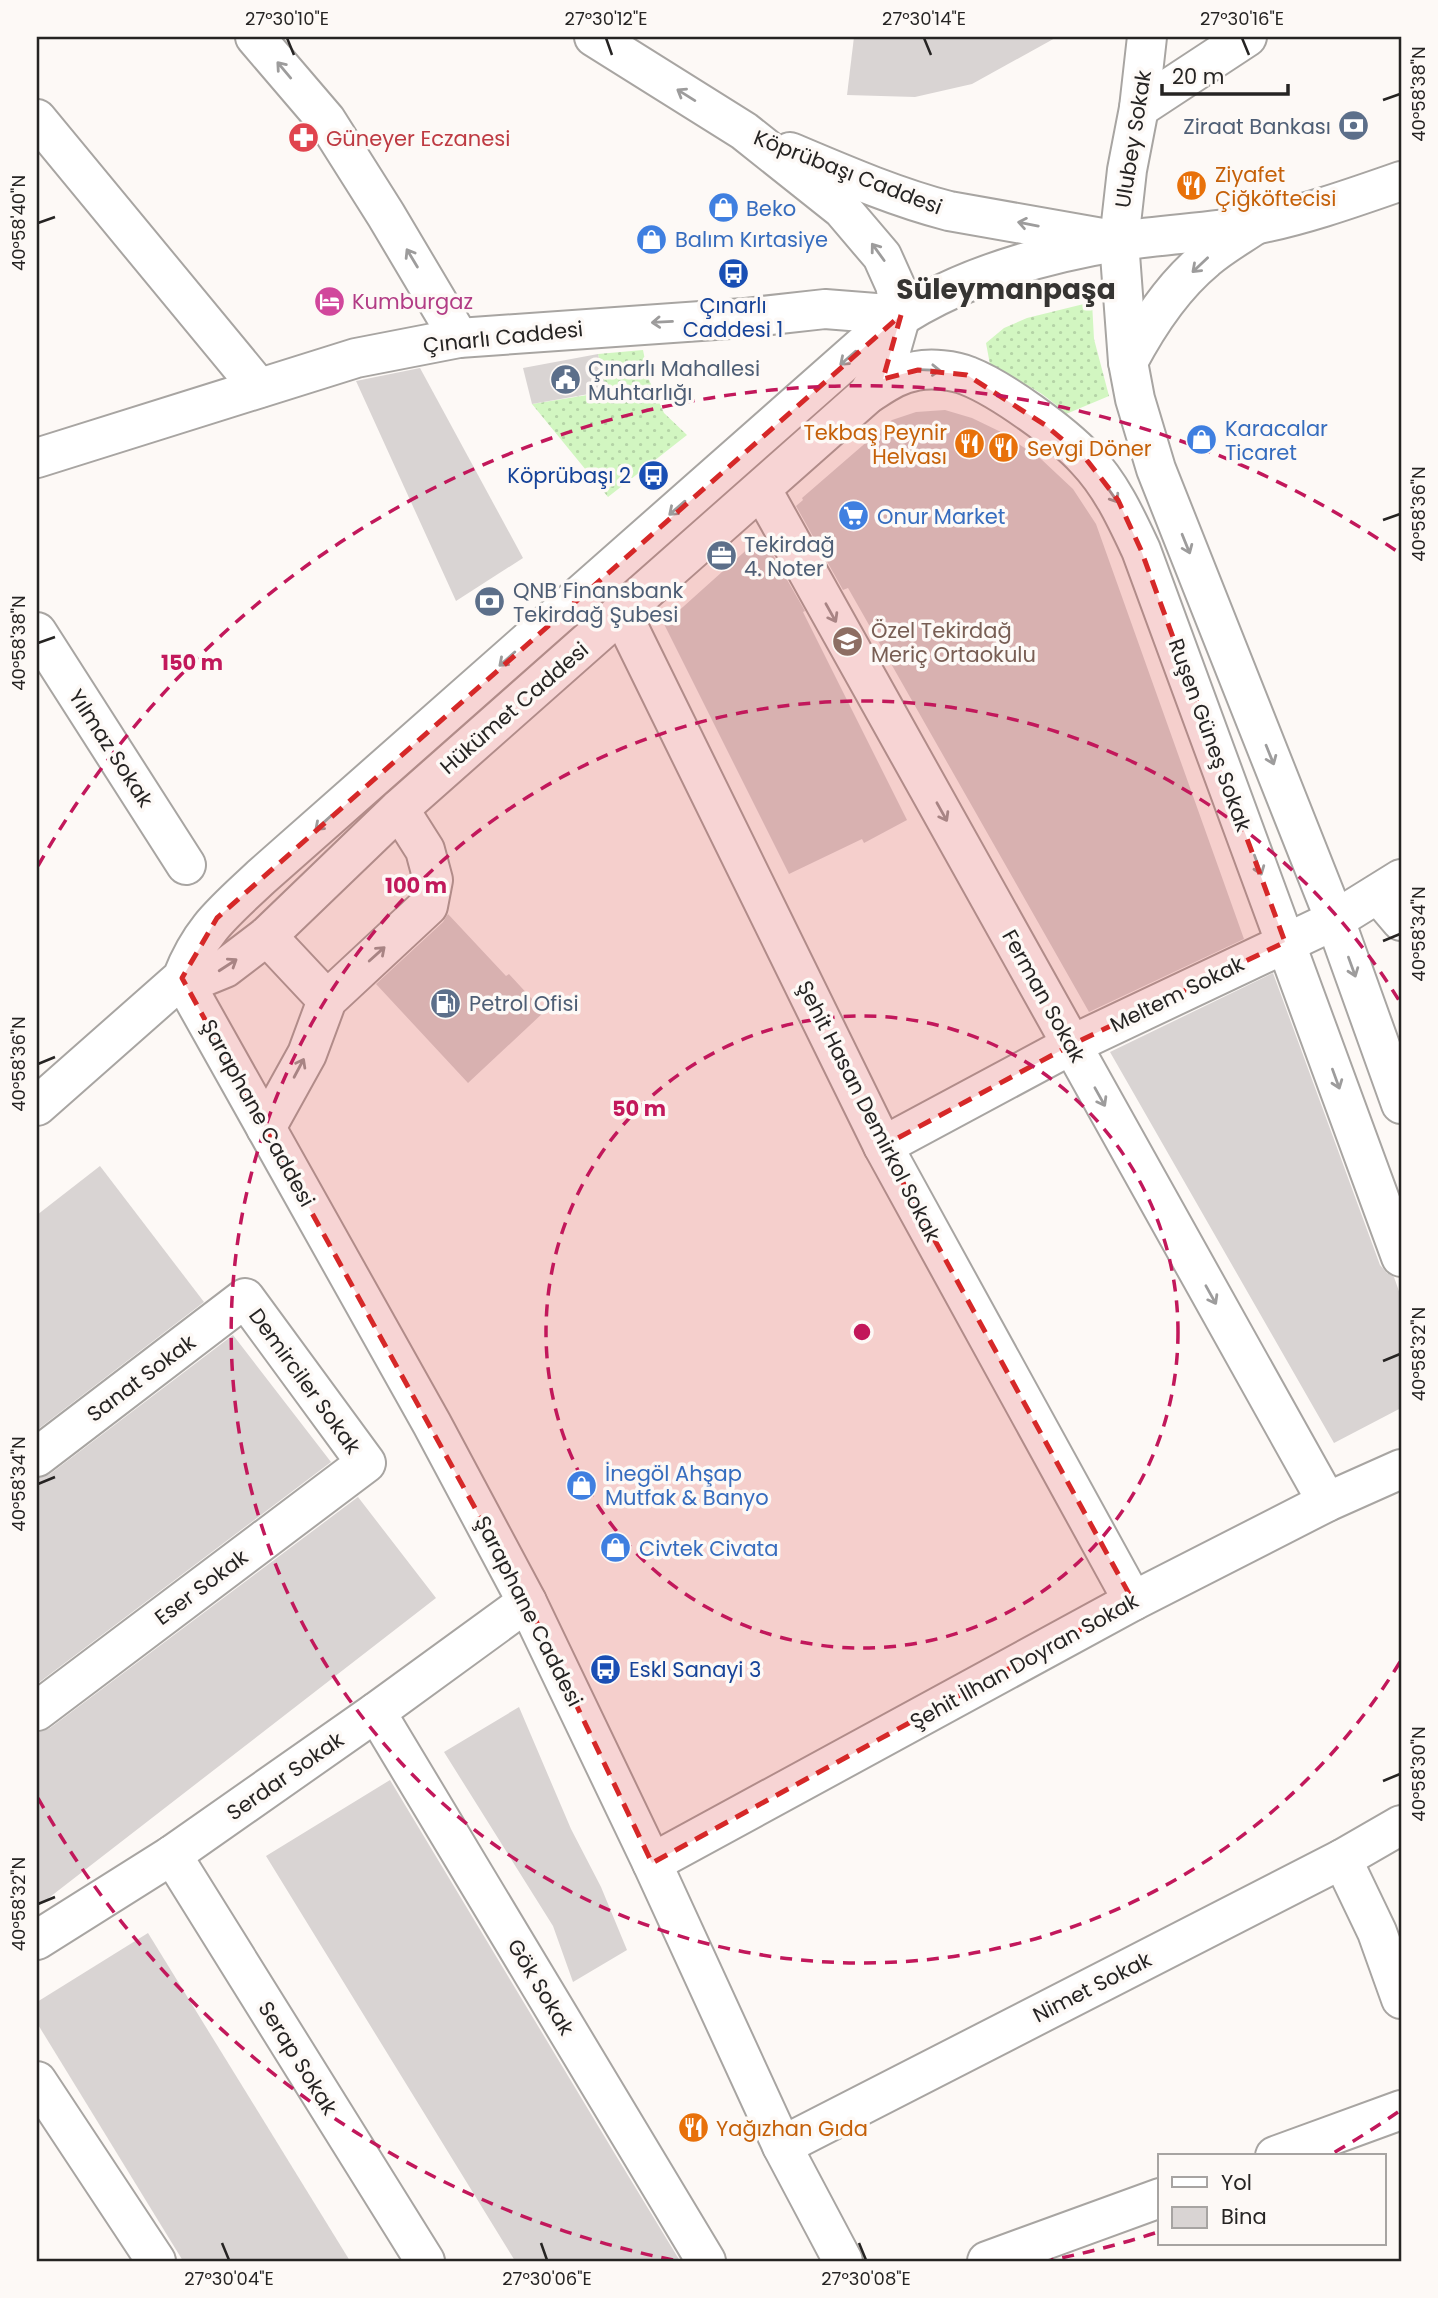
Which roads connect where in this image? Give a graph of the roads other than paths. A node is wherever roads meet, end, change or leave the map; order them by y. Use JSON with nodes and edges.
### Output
{"nodes":[{"id":1,"x":255,"y":37,"type":"edge"},
{"id":2,"x":594,"y":37,"type":"edge"},
{"id":3,"x":1147,"y":37,"type":"edge"},
{"id":4,"x":1247,"y":37,"type":"edge"},
{"id":5,"x":1139,"y":107,"type":"junction"},
{"id":6,"x":37,"y":120,"type":"edge"},
{"id":7,"x":744,"y":131,"type":"junction"},
{"id":8,"x":1401,"y":181,"type":"edge"},
{"id":9,"x":1255,"y":225,"type":"junction"},
{"id":10,"x":1119,"y":241,"type":"junction"},
{"id":11,"x":901,"y":315,"type":"junction"},
{"id":12,"x":459,"y":338,"type":"junction"},
{"id":13,"x":1128,"y":362,"type":"junction"},
{"id":14,"x":258,"y":388,"type":"junction"},
{"id":15,"x":868,"y":394,"type":"junction"},
{"id":16,"x":37,"y":458,"type":"edge"},
{"id":17,"x":762,"y":490,"type":"junction"},
{"id":18,"x":622,"y":614,"type":"junction"},
{"id":19,"x":37,"y":632,"type":"edge"},
{"id":20,"x":374,"y":777,"type":"junction"},
{"id":21,"x":399,"y":809,"type":"junction"},
{"id":22,"x":186,"y":865,"type":"dead end"},
{"id":23,"x":1394,"y":898,"type":"edge"},
{"id":24,"x":1335,"y":920,"type":"junction"},
{"id":25,"x":267,"y":936,"type":"junction"},
{"id":26,"x":1285,"y":942,"type":"junction"},
{"id":27,"x":182,"y":978,"type":"junction"},
{"id":28,"x":327,"y":1000,"type":"junction"},
{"id":29,"x":1072,"y":1045,"type":"junction"},
{"id":30,"x":1401,"y":1104,"type":"edge"},
{"id":31,"x":37,"y":1105,"type":"edge"},
{"id":32,"x":267,"y":1128,"type":"junction"},
{"id":33,"x":883,"y":1146,"type":"junction"},
{"id":34,"x":1401,"y":1257,"type":"edge"},
{"id":35,"x":245,"y":1298,"type":"joint"},
{"id":36,"x":37,"y":1457,"type":"edge"},
{"id":37,"x":366,"y":1463,"type":"joint"},
{"id":38,"x":1401,"y":1469,"type":"edge"},
{"id":39,"x":1327,"y":1502,"type":"junction"},
{"id":40,"x":1133,"y":1601,"type":"junction"},
{"id":41,"x":527,"y":1602,"type":"junction"},
{"id":42,"x":37,"y":1711,"type":"edge"},
{"id":43,"x":376,"y":1712,"type":"junction"},
{"id":44,"x":1401,"y":1825,"type":"edge"},
{"id":45,"x":172,"y":1855,"type":"junction"},
{"id":46,"x":1342,"y":1859,"type":"junction"},
{"id":47,"x":652,"y":1863,"type":"junction"},
{"id":48,"x":37,"y":1940,"type":"edge"},
{"id":49,"x":1401,"y":1999,"type":"edge"},
{"id":50,"x":37,"y":2081,"type":"edge"},
{"id":51,"x":1401,"y":2110,"type":"edge"},
{"id":52,"x":782,"y":2147,"type":"junction"},
{"id":53,"x":1280,"y":2154,"type":"edge"},
{"id":54,"x":1158,"y":2199,"type":"edge"},
{"id":55,"x":156,"y":2261,"type":"edge"},
{"id":56,"x":425,"y":2261,"type":"edge"},
{"id":57,"x":706,"y":2261,"type":"edge"},
{"id":58,"x":842,"y":2261,"type":"edge"},
{"id":59,"x":987,"y":2261,"type":"edge"}],
"edges":[{"from":12,"to":1,"type":"street","one_way":true},
{"from":7,"to":2,"type":"street","name":"Köprübaşı Caddesi","one_way":true},
{"from":3,"to":5,"type":"street","name":"Ulubey Sokak"},
{"from":4,"to":5,"type":"street"},
{"from":5,"to":10,"type":"street","name":"Ulubey Sokak"},
{"from":6,"to":14,"type":"street"},
{"from":10,"to":7,"type":"street","name":"Köprübaşı Caddesi","one_way":true},
{"from":11,"to":7,"type":"street","name":"Köprübaşı Caddesi","one_way":true},
{"from":8,"to":9,"type":"street","name":"Hükümet Caddesi"},
{"from":9,"to":10,"type":"street","name":"Hükümet Caddesi"},
{"from":9,"to":13,"type":"street","one_way":true},
{"from":10,"to":11,"type":"street","name":"Hükümet Caddesi"},
{"from":10,"to":13,"type":"street","name":"Ulubey Sokak"},
{"from":11,"to":12,"type":"street","name":"Çınarlı Caddesi","one_way":true},
{"from":11,"to":15,"type":"street","name":"Hükümet Caddesi"},
{"from":11,"to":20,"type":"street","name":"Hükümet Caddesi","one_way":true},
{"from":12,"to":14,"type":"street","name":"Çınarlı Caddesi"},
{"from":13,"to":24,"type":"street","one_way":true},
{"from":14,"to":16,"type":"street","name":"Çınarlı Caddesi"},
{"from":15,"to":17,"type":"street","name":"Hükümet Caddesi"},
{"from":15,"to":26,"type":"street","name":"Ruşen Güneş Sokak","one_way":true},
{"from":17,"to":18,"type":"street","name":"Hükümet Caddesi"},
{"from":17,"to":29,"type":"street","name":"Ferman Sokak","one_way":true},
{"from":18,"to":21,"type":"street","name":"Hükümet Caddesi"},
{"from":18,"to":33,"type":"street","name":"Şehit Hasan Demirkol Sokak"},
{"from":19,"to":22,"type":"street","name":"Yılmaz Sokak"},
{"from":20,"to":21,"type":"street"},
{"from":20,"to":27,"type":"street","name":"Hükümet Caddesi","one_way":true},
{"from":21,"to":25,"type":"street","name":"Hükümet Caddesi"},
{"from":28,"to":21,"type":"street","one_way":true},
{"from":23,"to":24,"type":"street"},
{"from":24,"to":26,"type":"street","name":"Meltem Sokak"},
{"from":24,"to":30,"type":"street","one_way":true},
{"from":27,"to":25,"type":"street","name":"Hükümet Caddesi","one_way":true},
{"from":25,"to":28,"type":"street"},
{"from":26,"to":29,"type":"street","name":"Meltem Sokak"},
{"from":26,"to":34,"type":"street","name":"Ruşen Güneş Sokak","one_way":true},
{"from":27,"to":31,"type":"street","name":"Hükümet Caddesi"},
{"from":27,"to":32,"type":"street","name":"Şaraphane Caddesi"},
{"from":32,"to":28,"type":"street","one_way":true},
{"from":29,"to":33,"type":"street","name":"Meltem Sokak"},
{"from":29,"to":39,"type":"street","name":"Ferman Sokak","one_way":true},
{"from":32,"to":41,"type":"street","name":"Şaraphane Caddesi"},
{"from":33,"to":40,"type":"street","name":"Şehit Hasan Demirkol Sokak"},
{"from":35,"to":36,"type":"street","name":"Sanat Sokak"},
{"from":35,"to":37,"type":"street","name":"Demirciler Sokak"},
{"from":37,"to":42,"type":"street","name":"Eser Sokak"},
{"from":38,"to":39,"type":"street","name":"Şehit İlhan Doyran Sokak"},
{"from":39,"to":40,"type":"street","name":"Şehit İlhan Doyran Sokak"},
{"from":40,"to":47,"type":"street","name":"Şehit İlhan Doyran Sokak"},
{"from":41,"to":43,"type":"street","name":"Serdar Sokak"},
{"from":41,"to":47,"type":"street","name":"Şaraphane Caddesi"},
{"from":43,"to":45,"type":"street","name":"Serdar Sokak"},
{"from":43,"to":57,"type":"street","name":"Gök Sokak"},
{"from":44,"to":46,"type":"street","name":"Nimet Sokak"},
{"from":45,"to":48,"type":"street","name":"Serdar Sokak"},
{"from":45,"to":56,"type":"street","name":"Serap Sokak"},
{"from":46,"to":49,"type":"street"},
{"from":46,"to":52,"type":"street","name":"Nimet Sokak"},
{"from":47,"to":52,"type":"street","name":"Şaraphane Caddesi"},
{"from":50,"to":55,"type":"street"},
{"from":51,"to":53,"type":"street"},
{"from":52,"to":58,"type":"street","name":"Şaraphane Caddesi"},
{"from":54,"to":59,"type":"street"}]}
